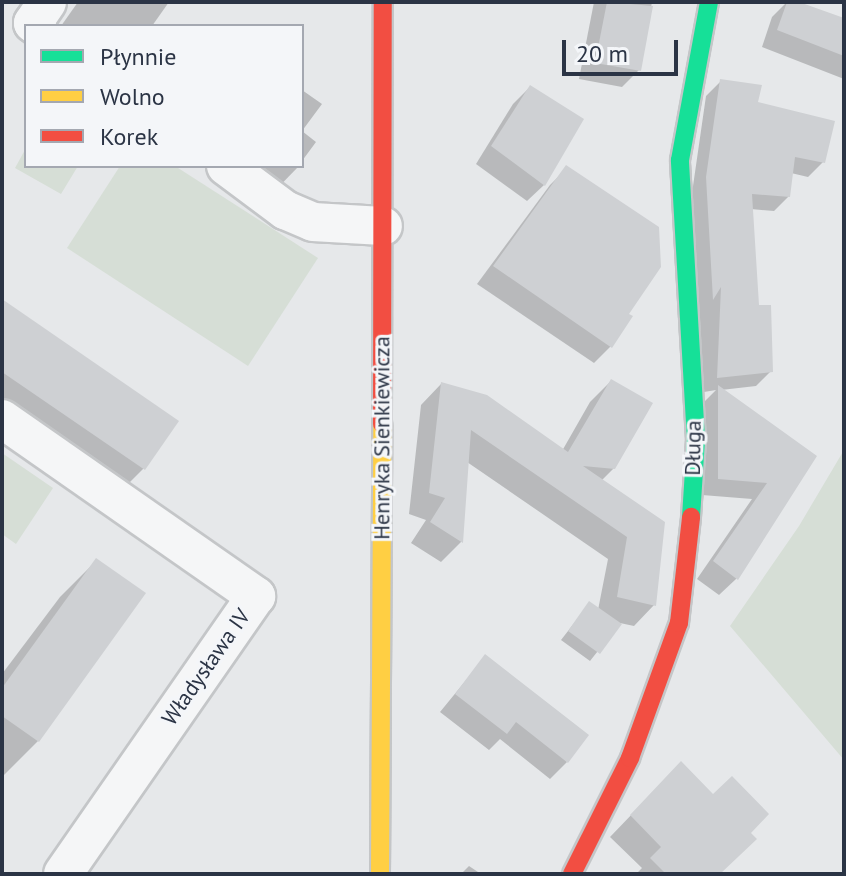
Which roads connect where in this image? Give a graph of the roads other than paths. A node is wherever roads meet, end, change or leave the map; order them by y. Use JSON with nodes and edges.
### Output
{"nodes":[{"id":1,"x":47,"y":2,"type":"edge"},
{"id":2,"x":383,"y":2,"type":"edge"},
{"id":3,"x":709,"y":2,"type":"edge"},
{"id":4,"x":34,"y":24,"type":"edge"},
{"id":5,"x":229,"y":168,"type":"edge"},
{"id":6,"x":383,"y":226,"type":"junction"},
{"id":7,"x":2,"y":419,"type":"edge"},
{"id":8,"x":63,"y":874,"type":"edge"},
{"id":9,"x":380,"y":874,"type":"edge"},
{"id":10,"x":572,"y":874,"type":"edge"}],
"edges":[{"from":1,"to":4,"type":"street"},
{"from":2,"to":6,"type":"street","name":"Henryka Sienkiewicza"},
{"from":3,"to":10,"type":"street","name":"Długa"},
{"from":5,"to":6,"type":"street"},
{"from":6,"to":9,"type":"street","name":"Henryka Sienkiewicza"},
{"from":7,"to":8,"type":"street","name":"Władysława IV"}]}
